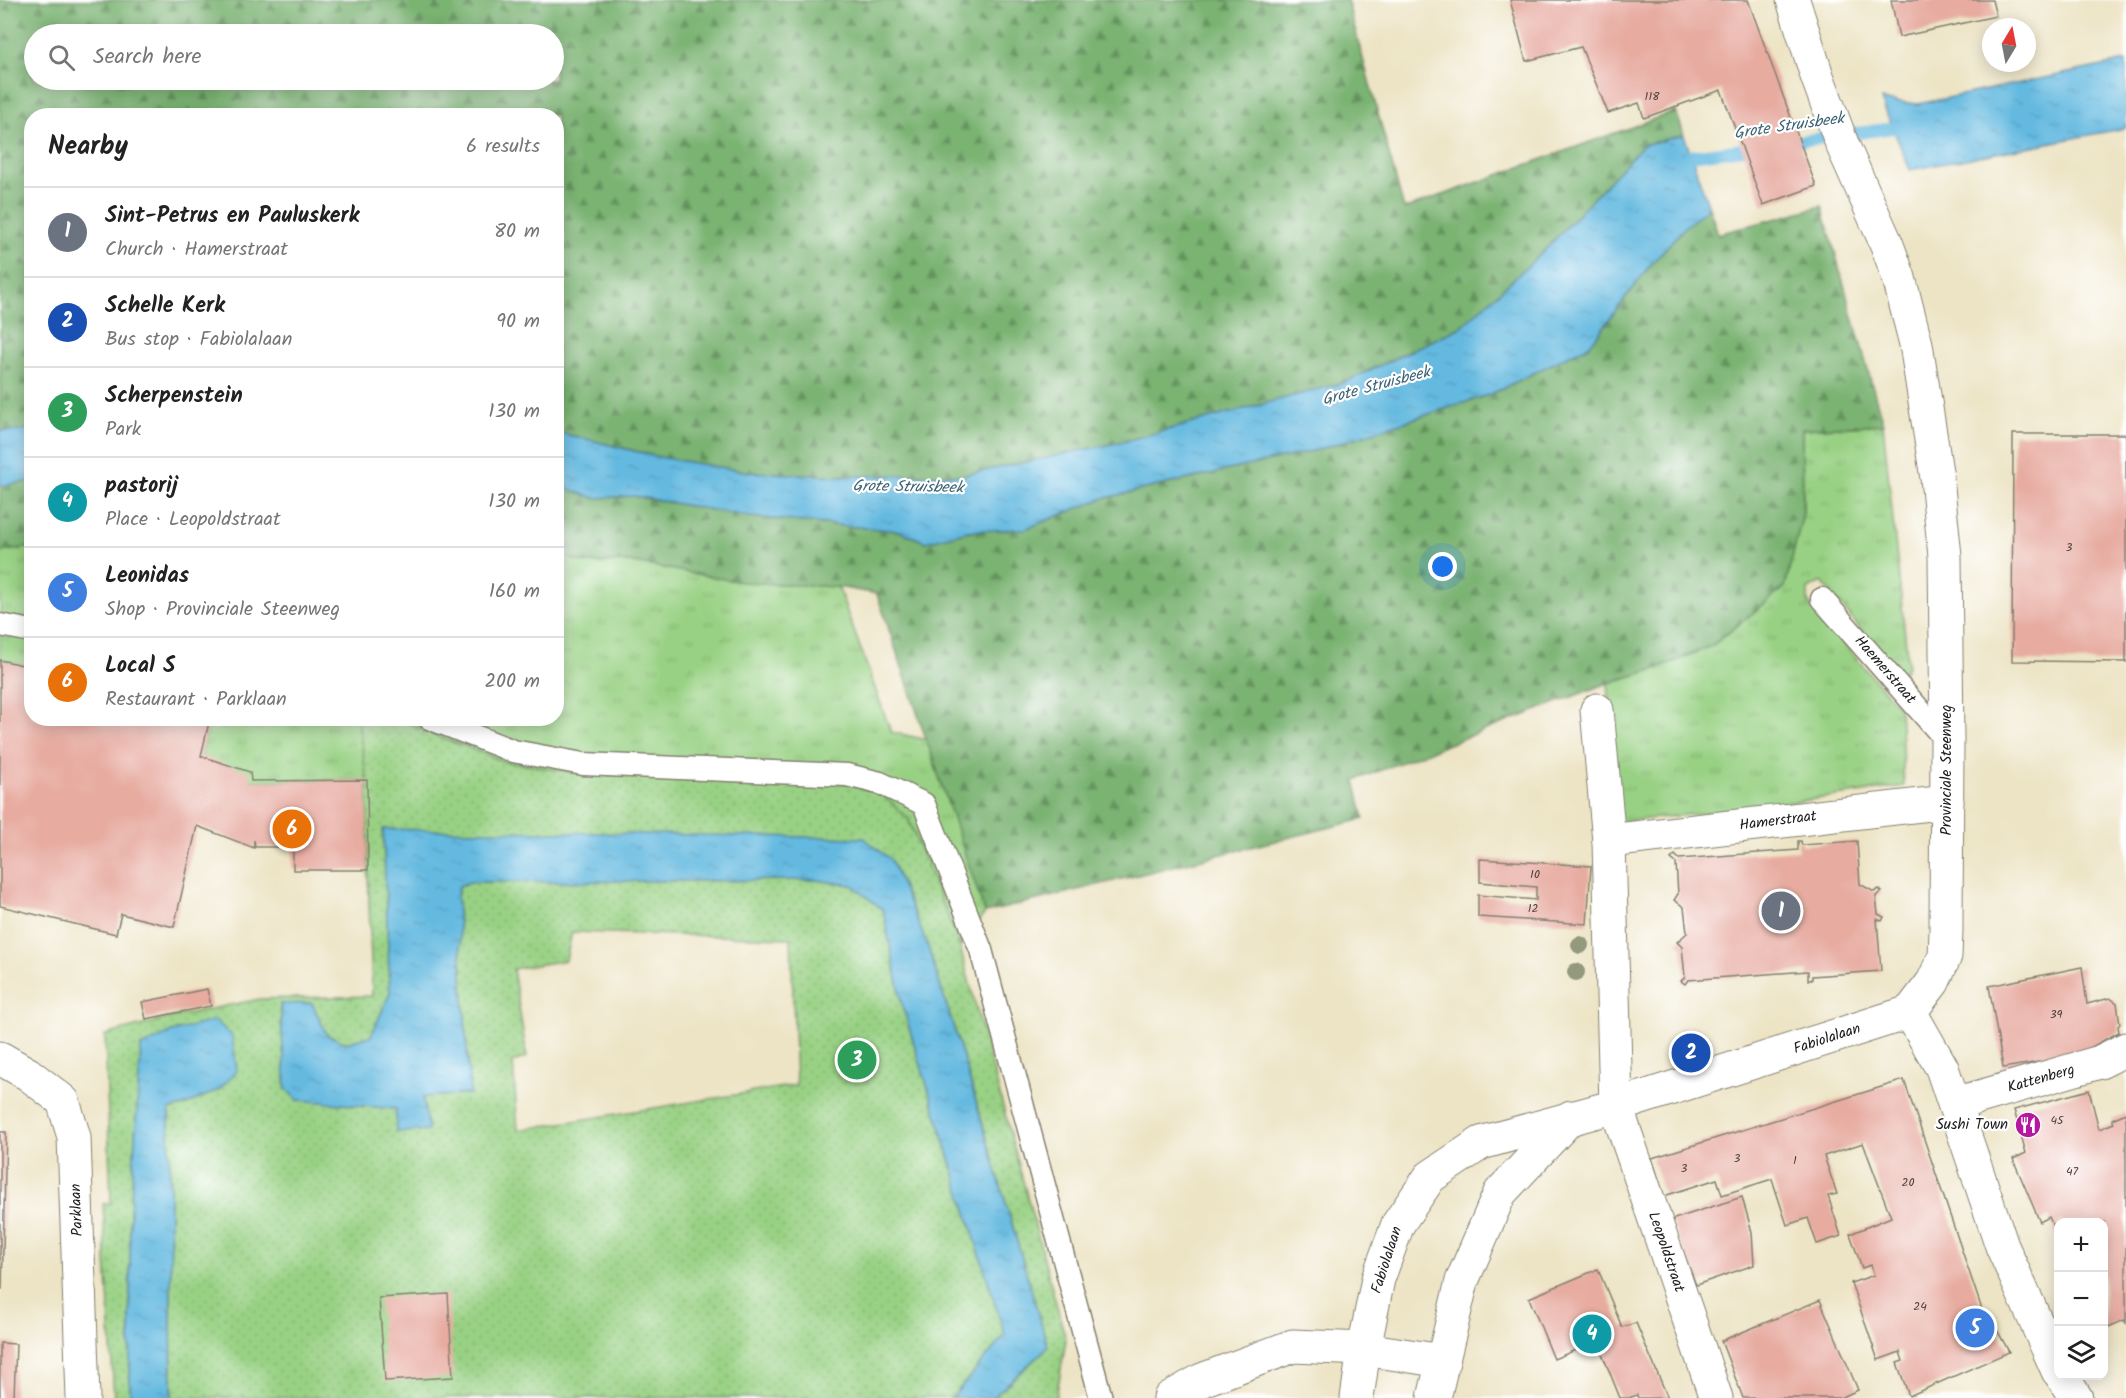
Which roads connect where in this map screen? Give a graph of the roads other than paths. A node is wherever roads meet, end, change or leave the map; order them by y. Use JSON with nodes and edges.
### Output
{"nodes":[{"id":1,"x":1793,"y":0,"type":"edge"},
{"id":2,"x":1822,"y":599,"type":"dead end"},
{"id":3,"x":0,"y":625,"type":"edge"},
{"id":4,"x":24,"y":630,"type":"edge"},
{"id":5,"x":1597,"y":710,"type":"dead end"},
{"id":6,"x":449,"y":726,"type":"edge"},
{"id":7,"x":1947,"y":741,"type":"junction"},
{"id":8,"x":1947,"y":802,"type":"junction"},
{"id":9,"x":1608,"y":841,"type":"junction"},
{"id":10,"x":1910,"y":1012,"type":"junction"},
{"id":11,"x":2126,"y":1049,"type":"edge"},
{"id":12,"x":0,"y":1058,"type":"edge"},
{"id":13,"x":1955,"y":1104,"type":"junction"},
{"id":14,"x":1616,"y":1106,"type":"junction"},
{"id":15,"x":1571,"y":1118,"type":"junction"},
{"id":16,"x":1364,"y":1349,"type":"junction"},
{"id":17,"x":2054,"y":1351,"type":"edge"},
{"id":18,"x":1443,"y":1361,"type":"junction"},
{"id":19,"x":2065,"y":1380,"type":"edge"},
{"id":20,"x":82,"y":1398,"type":"edge"},
{"id":21,"x":1101,"y":1398,"type":"edge"},
{"id":22,"x":1170,"y":1398,"type":"edge"},
{"id":23,"x":1357,"y":1398,"type":"edge"},
{"id":24,"x":1434,"y":1398,"type":"edge"},
{"id":25,"x":1716,"y":1398,"type":"edge"},
{"id":26,"x":2076,"y":1398,"type":"edge"}],
"edges":[{"from":1,"to":7,"type":"street","name":"Provinciale Steenweg"},
{"from":2,"to":7,"type":"lane","name":"Haemerstraat"},
{"from":3,"to":4,"type":"lane"},
{"from":5,"to":9,"type":"street"},
{"from":6,"to":21,"type":"lane"},
{"from":7,"to":8,"type":"street","name":"Provinciale Steenweg"},
{"from":8,"to":9,"type":"street","name":"Hamerstraat"},
{"from":8,"to":10,"type":"street","name":"Provinciale Steenweg"},
{"from":9,"to":14,"type":"street"},
{"from":10,"to":13,"type":"street"},
{"from":10,"to":14,"type":"street","name":"Fabiolalaan"},
{"from":11,"to":13,"type":"street","name":"Kattenberg"},
{"from":12,"to":20,"type":"street","name":"Parklaan"},
{"from":13,"to":17,"type":"street"},
{"from":14,"to":15,"type":"street","name":"Fabiolalaan"},
{"from":14,"to":25,"type":"street","name":"Leopoldstraat"},
{"from":15,"to":16,"type":"street","name":"Fabiolalaan"},
{"from":15,"to":18,"type":"street"},
{"from":16,"to":18,"type":"street"},
{"from":16,"to":22,"type":"street"},
{"from":16,"to":23,"type":"street","name":"Fabiolalaan"},
{"from":18,"to":24,"type":"street"},
{"from":19,"to":26,"type":"street"}]}
